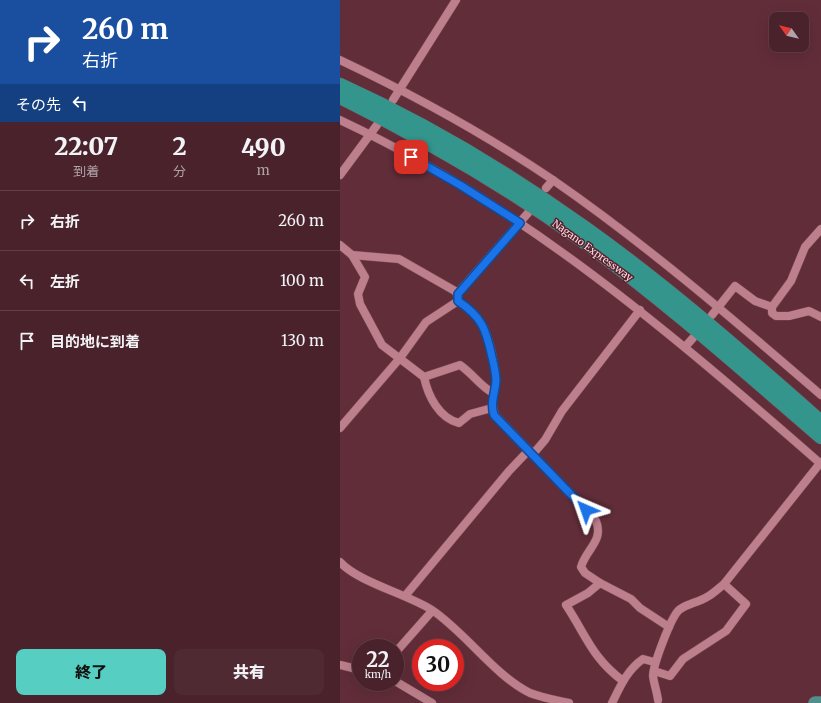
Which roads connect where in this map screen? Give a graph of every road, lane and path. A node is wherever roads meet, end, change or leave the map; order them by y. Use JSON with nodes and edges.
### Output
{"nodes":[{"id":1,"x":456,"y":0,"type":"edge"},
{"id":2,"x":340,"y":60,"type":"edge"},
{"id":3,"x":340,"y":84,"type":"edge"},
{"id":4,"x":400,"y":89,"type":"junction"},
{"id":5,"x":340,"y":97,"type":"edge"},
{"id":6,"x":393,"y":100,"type":"dead end"},
{"id":7,"x":340,"y":120,"type":"edge"},
{"id":8,"x":377,"y":125,"type":"dead end"},
{"id":9,"x":371,"y":135,"type":"junction"},
{"id":10,"x":340,"y":176,"type":"edge"},
{"id":11,"x":552,"y":180,"type":"junction"},
{"id":12,"x":546,"y":188,"type":"dead end"},
{"id":13,"x":528,"y":213,"type":"dead end"},
{"id":14,"x":520,"y":223,"type":"junction"},
{"id":15,"x":821,"y":229,"type":"edge"},
{"id":16,"x":340,"y":245,"type":"edge"},
{"id":17,"x":352,"y":255,"type":"junction"},
{"id":18,"x":458,"y":298,"type":"junction"},
{"id":19,"x":718,"y":306,"type":"junction"},
{"id":20,"x":772,"y":307,"type":"junction"},
{"id":21,"x":640,"y":310,"type":"junction"},
{"id":22,"x":712,"y":315,"type":"dead end"},
{"id":23,"x":821,"y":317,"type":"edge"},
{"id":24,"x":693,"y":338,"type":"dead end"},
{"id":25,"x":685,"y":347,"type":"junction"},
{"id":26,"x":400,"y":358,"type":"junction"},
{"id":27,"x":424,"y":377,"type":"junction"},
{"id":28,"x":494,"y":393,"type":"junction"},
{"id":29,"x":821,"y":395,"type":"edge"},
{"id":30,"x":492,"y":408,"type":"junction"},
{"id":31,"x":821,"y":422,"type":"edge"},
{"id":32,"x":340,"y":428,"type":"edge"},
{"id":33,"x":821,"y":437,"type":"edge"},
{"id":34,"x":531,"y":452,"type":"junction"},
{"id":35,"x":821,"y":463,"type":"edge"},
{"id":36,"x":340,"y":562,"type":"edge"},
{"id":37,"x":600,"y":583,"type":"junction"},
{"id":38,"x":724,"y":584,"type":"junction"},
{"id":39,"x":405,"y":596,"type":"junction"},
{"id":40,"x":432,"y":611,"type":"junction"},
{"id":41,"x":669,"y":627,"type":"junction"},
{"id":42,"x":404,"y":643,"type":"edge"},
{"id":43,"x":654,"y":662,"type":"junction"},
{"id":44,"x":340,"y":665,"type":"edge"},
{"id":45,"x":352,"y":668,"type":"edge"},
{"id":46,"x":654,"y":671,"type":"junction"},
{"id":47,"x":623,"y":681,"type":"junction"},
{"id":48,"x":404,"y":686,"type":"edge"},
{"id":49,"x":658,"y":700,"type":"dead end"},
{"id":50,"x":432,"y":703,"type":"edge"},
{"id":51,"x":569,"y":703,"type":"edge"},
{"id":52,"x":612,"y":703,"type":"edge"},
{"id":53,"x":815,"y":703,"type":"edge"},
{"id":54,"x":821,"y":703,"type":"edge"}],
"edges":[{"from":1,"to":4,"type":"street"},
{"from":2,"to":4,"type":"street"},
{"from":3,"to":31,"type":"highway","name":"Nagano Expressway"},
{"from":4,"to":6,"type":"street"},
{"from":4,"to":11,"type":"street"},
{"from":5,"to":33,"type":"highway","name":"Nagano Expressway"},
{"from":7,"to":9,"type":"street"},
{"from":8,"to":9,"type":"street"},
{"from":9,"to":10,"type":"street"},
{"from":9,"to":14,"type":"street"},
{"from":11,"to":12,"type":"street"},
{"from":11,"to":19,"type":"street"},
{"from":13,"to":14,"type":"street"},
{"from":14,"to":18,"type":"street"},
{"from":14,"to":21,"type":"street"},
{"from":15,"to":20,"type":"street"},
{"from":16,"to":17,"type":"street"},
{"from":17,"to":18,"type":"street"},
{"from":17,"to":26,"type":"street"},
{"from":18,"to":26,"type":"street"},
{"from":18,"to":28,"type":"street"},
{"from":19,"to":20,"type":"street"},
{"from":19,"to":22,"type":"street"},
{"from":19,"to":29,"type":"street"},
{"from":20,"to":23,"type":"street"},
{"from":21,"to":25,"type":"street"},
{"from":21,"to":34,"type":"street"},
{"from":24,"to":25,"type":"street"},
{"from":25,"to":35,"type":"street"},
{"from":26,"to":27,"type":"street"},
{"from":26,"to":32,"type":"street"},
{"from":27,"to":28,"type":"street"},
{"from":27,"to":30,"type":"street"},
{"from":28,"to":30,"type":"street"},
{"from":30,"to":34,"type":"street"},
{"from":34,"to":37,"type":"street"},
{"from":34,"to":39,"type":"street"},
{"from":35,"to":38,"type":"street"},
{"from":36,"to":39,"type":"street"},
{"from":37,"to":41,"type":"street"},
{"from":37,"to":47,"type":"street"},
{"from":38,"to":41,"type":"street"},
{"from":38,"to":46,"type":"street"},
{"from":39,"to":40,"type":"street"},
{"from":40,"to":42,"type":"street"},
{"from":40,"to":51,"type":"street"},
{"from":41,"to":43,"type":"street"},
{"from":43,"to":46,"type":"street"},
{"from":43,"to":47,"type":"street"},
{"from":44,"to":45,"type":"street"},
{"from":46,"to":49,"type":"street"},
{"from":47,"to":52,"type":"street"},
{"from":48,"to":50,"type":"street"},
{"from":53,"to":54,"type":"highway"}]}
